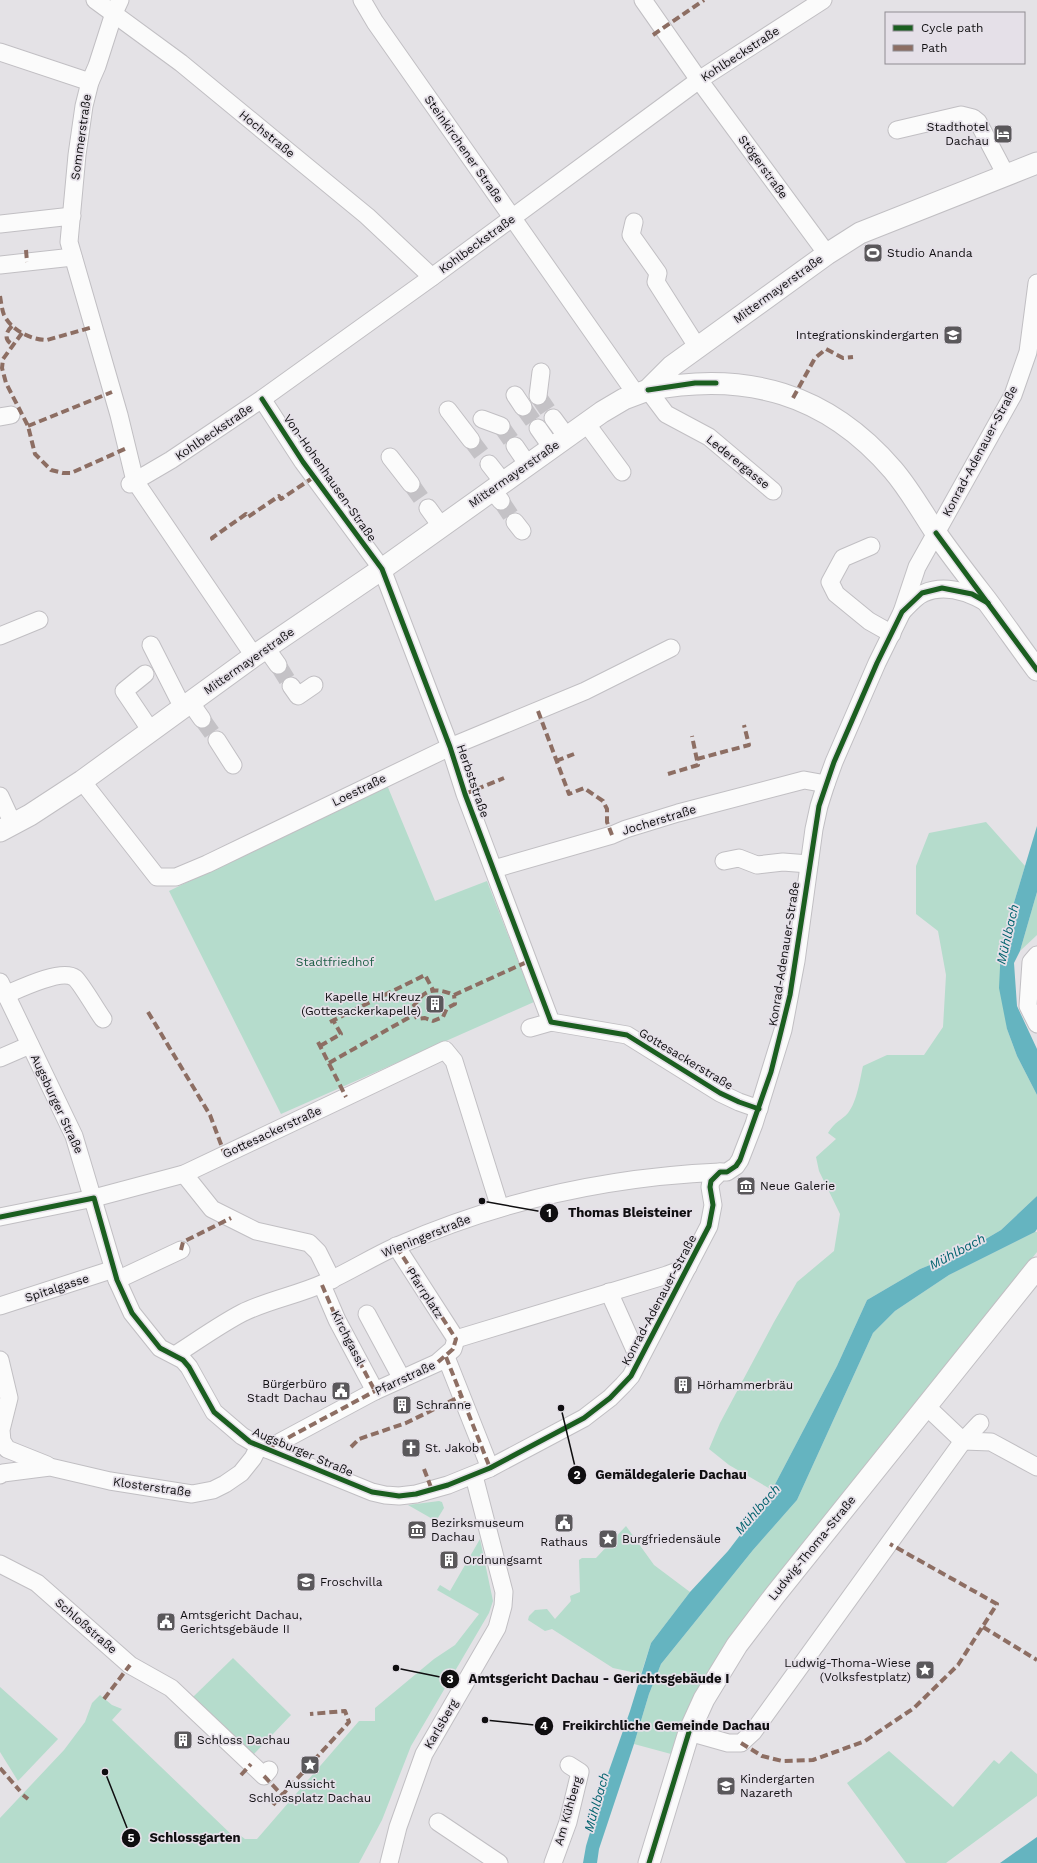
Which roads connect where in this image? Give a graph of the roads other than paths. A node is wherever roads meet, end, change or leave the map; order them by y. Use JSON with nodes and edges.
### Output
{"nodes":[{"id":1,"x":95,"y":0,"type":"edge"},
{"id":2,"x":362,"y":0,"type":"edge"},
{"id":3,"x":643,"y":0,"type":"edge"},
{"id":4,"x":823,"y":0,"type":"edge"},
{"id":5,"x":117,"y":7,"type":"edge"},
{"id":6,"x":0,"y":52,"type":"edge"},
{"id":7,"x":699,"y":80,"type":"junction"},
{"id":8,"x":90,"y":82,"type":"junction"},
{"id":9,"x":897,"y":130,"type":"dead end"},
{"id":10,"x":1036,"y":165,"type":"edge"},
{"id":11,"x":1006,"y":175,"type":"junction"},
{"id":12,"x":72,"y":216,"type":"junction"},
{"id":13,"x":513,"y":218,"type":"junction"},
{"id":14,"x":634,"y":222,"type":"dead end"},
{"id":15,"x":0,"y":224,"type":"edge"},
{"id":16,"x":71,"y":249,"type":"junction"},
{"id":17,"x":827,"y":254,"type":"junction"},
{"id":18,"x":0,"y":265,"type":"edge"},
{"id":19,"x":432,"y":277,"type":"junction"},
{"id":20,"x":1037,"y":283,"type":"edge"},
{"id":21,"x":698,"y":348,"type":"junction"},
{"id":22,"x":541,"y":372,"type":"dead end"},
{"id":23,"x":642,"y":392,"type":"junction"},
{"id":24,"x":538,"y":396,"type":"tunnel mouth"},
{"id":25,"x":262,"y":399,"type":"junction"},
{"id":26,"x":448,"y":410,"type":"dead end"},
{"id":27,"x":553,"y":418,"type":"tunnel mouth"},
{"id":28,"x":482,"y":419,"type":"dead end"},
{"id":29,"x":586,"y":423,"type":"junction"},
{"id":30,"x":501,"y":426,"type":"tunnel mouth"},
{"id":31,"x":538,"y":428,"type":"tunnel mouth"},
{"id":32,"x":471,"y":440,"type":"tunnel mouth"},
{"id":33,"x":559,"y":442,"type":"junction"},
{"id":34,"x":515,"y":446,"type":"tunnel mouth"},
{"id":35,"x":390,"y":457,"type":"dead end"},
{"id":36,"x":489,"y":464,"type":"tunnel mouth"},
{"id":37,"x":528,"y":465,"type":"junction"},
{"id":38,"x":622,"y":472,"type":"dead end"},
{"id":39,"x":132,"y":482,"type":"junction"},
{"id":40,"x":411,"y":484,"type":"tunnel mouth"},
{"id":41,"x":499,"y":491,"type":"junction"},
{"id":42,"x":773,"y":491,"type":"dead end"},
{"id":43,"x":428,"y":508,"type":"tunnel mouth"},
{"id":44,"x":441,"y":526,"type":"junction"},
{"id":45,"x":936,"y":533,"type":"junction"},
{"id":46,"x":871,"y":546,"type":"dead end"},
{"id":47,"x":382,"y":568,"type":"junction"},
{"id":48,"x":988,"y":603,"type":"junction"},
{"id":49,"x":902,"y":612,"type":"junction"},
{"id":50,"x":39,"y":620,"type":"dead end"},
{"id":51,"x":892,"y":634,"type":"junction"},
{"id":52,"x":0,"y":636,"type":"edge"},
{"id":53,"x":151,"y":645,"type":"dead end"},
{"id":54,"x":671,"y":648,"type":"dead end"},
{"id":55,"x":260,"y":652,"type":"junction"},
{"id":56,"x":278,"y":665,"type":"tunnel mouth"},
{"id":57,"x":1037,"y":670,"type":"edge"},
{"id":58,"x":146,"y":674,"type":"dead end"},
{"id":59,"x":314,"y":685,"type":"dead end"},
{"id":60,"x":291,"y":686,"type":"tunnel mouth"},
{"id":61,"x":186,"y":705,"type":"junction"},
{"id":62,"x":202,"y":719,"type":"tunnel mouth"},
{"id":63,"x":151,"y":731,"type":"junction"},
{"id":64,"x":217,"y":740,"type":"tunnel mouth"},
{"id":65,"x":450,"y":746,"type":"junction"},
{"id":66,"x":233,"y":765,"type":"dead end"},
{"id":67,"x":82,"y":781,"type":"junction"},
{"id":68,"x":826,"y":784,"type":"junction"},
{"id":69,"x":0,"y":796,"type":"edge"},
{"id":70,"x":7,"y":828,"type":"edge"},
{"id":71,"x":724,"y":861,"type":"dead end"},
{"id":72,"x":809,"y":864,"type":"junction"},
{"id":73,"x":494,"y":869,"type":"junction"},
{"id":74,"x":1037,"y":954,"type":"edge"},
{"id":75,"x":3,"y":988,"type":"edge"},
{"id":76,"x":103,"y":1019,"type":"dead end"},
{"id":77,"x":551,"y":1022,"type":"junction"},
{"id":78,"x":1037,"y":1024,"type":"edge"},
{"id":79,"x":530,"y":1028,"type":"dead end"},
{"id":80,"x":30,"y":1045,"type":"junction"},
{"id":81,"x":0,"y":1058,"type":"edge"},
{"id":82,"x":481,"y":1106,"type":"dead end"},
{"id":83,"x":759,"y":1108,"type":"junction"},
{"id":84,"x":720,"y":1172,"type":"junction"},
{"id":85,"x":184,"y":1174,"type":"junction"},
{"id":86,"x":94,"y":1198,"type":"junction"},
{"id":87,"x":505,"y":1206,"type":"junction"},
{"id":88,"x":0,"y":1217,"type":"edge"},
{"id":89,"x":396,"y":1246,"type":"junction"},
{"id":90,"x":181,"y":1250,"type":"dead end"},
{"id":91,"x":688,"y":1267,"type":"junction"},
{"id":92,"x":1037,"y":1268,"type":"edge"},
{"id":93,"x":116,"y":1275,"type":"junction"},
{"id":94,"x":327,"y":1282,"type":"junction"},
{"id":95,"x":609,"y":1292,"type":"junction"},
{"id":96,"x":0,"y":1306,"type":"edge"},
{"id":97,"x":367,"y":1314,"type":"dead end"},
{"id":98,"x":456,"y":1338,"type":"junction"},
{"id":99,"x":175,"y":1355,"type":"junction"},
{"id":100,"x":446,"y":1357,"type":"junction"},
{"id":101,"x":639,"y":1359,"type":"junction"},
{"id":102,"x":0,"y":1360,"type":"edge"},
{"id":103,"x":402,"y":1379,"type":"junction"},
{"id":104,"x":375,"y":1392,"type":"junction"},
{"id":105,"x":926,"y":1406,"type":"junction"},
{"id":106,"x":980,"y":1423,"type":"dead end"},
{"id":107,"x":963,"y":1441,"type":"junction"},
{"id":108,"x":263,"y":1447,"type":"junction"},
{"id":109,"x":50,"y":1467,"type":"junction"},
{"id":110,"x":1037,"y":1467,"type":"edge"},
{"id":111,"x":490,"y":1468,"type":"junction"},
{"id":112,"x":0,"y":1475,"type":"edge"},
{"id":113,"x":474,"y":1476,"type":"junction"},
{"id":114,"x":0,"y":1564,"type":"edge"},
{"id":115,"x":689,"y":1732,"type":"junction"},
{"id":116,"x":569,"y":1765,"type":"dead end"},
{"id":117,"x":269,"y":1770,"type":"dead end"},
{"id":118,"x":438,"y":1822,"type":"dead end"},
{"id":119,"x":496,"y":1862,"type":"edge"},
{"id":120,"x":389,"y":1863,"type":"edge"},
{"id":121,"x":553,"y":1863,"type":"edge"},
{"id":122,"x":649,"y":1863,"type":"edge"}],
"edges":[{"from":1,"to":5,"type":"street","name":"Hochstraße"},
{"from":2,"to":13,"type":"street","name":"Steinkirchener Straße"},
{"from":3,"to":7,"type":"street","name":"Stögerstraße"},
{"from":4,"to":7,"type":"street","name":"Kohlbeckstraße"},
{"from":5,"to":8,"type":"street","name":"Sommerstraße"},
{"from":5,"to":19,"type":"street","name":"Hochstraße"},
{"from":6,"to":8,"type":"street"},
{"from":7,"to":13,"type":"street","name":"Kohlbeckstraße"},
{"from":7,"to":17,"type":"street","name":"Stögerstraße"},
{"from":8,"to":12,"type":"street","name":"Sommerstraße"},
{"from":9,"to":11,"type":"street"},
{"from":10,"to":11,"type":"main road","name":"Mittermayerstraße"},
{"from":11,"to":17,"type":"main road","name":"Mittermayerstraße"},
{"from":12,"to":15,"type":"street"},
{"from":12,"to":16,"type":"street","name":"Sommerstraße"},
{"from":13,"to":19,"type":"street","name":"Kohlbeckstraße"},
{"from":13,"to":23,"type":"street","name":"Steinkirchener Straße"},
{"from":14,"to":21,"type":"street"},
{"from":16,"to":18,"type":"street"},
{"from":16,"to":39,"type":"street"},
{"from":17,"to":21,"type":"main road","name":"Mittermayerstraße"},
{"from":19,"to":25,"type":"street","name":"Kohlbeckstraße"},
{"from":20,"to":45,"type":"street","name":"Konrad-Adenauer-Straße"},
{"from":21,"to":23,"type":"main road","name":"Mittermayerstraße"},
{"from":22,"to":24,"type":"street"},
{"from":23,"to":29,"type":"main road","name":"Mittermayerstraße"},
{"from":23,"to":42,"type":"street","name":"Lederergasse"},
{"from":23,"to":45,"type":"main road"},
{"from":25,"to":39,"type":"street","name":"Kohlbeckstraße"},
{"from":25,"to":47,"type":"street","name":"Von-Hohenhausen-Straße"},
{"from":26,"to":32,"type":"street"},
{"from":27,"to":33,"type":"street"},
{"from":28,"to":30,"type":"street"},
{"from":29,"to":33,"type":"main road","name":"Mittermayerstraße"},
{"from":29,"to":38,"type":"street"},
{"from":31,"to":33,"type":"street"},
{"from":33,"to":37,"type":"main road","name":"Mittermayerstraße"},
{"from":34,"to":37,"type":"street"},
{"from":35,"to":40,"type":"street"},
{"from":36,"to":41,"type":"street"},
{"from":37,"to":41,"type":"main road","name":"Mittermayerstraße"},
{"from":39,"to":55,"type":"street"},
{"from":41,"to":44,"type":"main road","name":"Mittermayerstraße"},
{"from":43,"to":44,"type":"street"},
{"from":44,"to":47,"type":"main road","name":"Mittermayerstraße"},
{"from":45,"to":48,"type":"main road"},
{"from":45,"to":49,"type":"street","name":"Konrad-Adenauer-Straße"},
{"from":46,"to":51,"type":"street"},
{"from":47,"to":55,"type":"main road","name":"Mittermayerstraße"},
{"from":47,"to":65,"type":"street","name":"Herbststraße"},
{"from":48,"to":49,"type":"street","name":"Konrad-Adenauer-Straße"},
{"from":48,"to":57,"type":"main road"},
{"from":49,"to":51,"type":"street","name":"Konrad-Adenauer-Straße"},
{"from":50,"to":52,"type":"street"},
{"from":51,"to":68,"type":"street","name":"Konrad-Adenauer-Straße"},
{"from":53,"to":61,"type":"street"},
{"from":54,"to":65,"type":"street","name":"Loestraße"},
{"from":55,"to":56,"type":"street"},
{"from":55,"to":61,"type":"main road","name":"Mittermayerstraße"},
{"from":58,"to":63,"type":"street"},
{"from":59,"to":60,"type":"street"},
{"from":61,"to":62,"type":"street"},
{"from":61,"to":63,"type":"main road","name":"Mittermayerstraße"},
{"from":63,"to":67,"type":"main road","name":"Mittermayerstraße"},
{"from":64,"to":66,"type":"street"},
{"from":65,"to":67,"type":"street","name":"Loestraße"},
{"from":65,"to":73,"type":"street","name":"Herbststraße"},
{"from":67,"to":70,"type":"main road","name":"Mittermayerstraße"},
{"from":68,"to":72,"type":"street","name":"Konrad-Adenauer-Straße"},
{"from":68,"to":73,"type":"street","name":"Jocherstraße"},
{"from":69,"to":70,"type":"street"},
{"from":71,"to":72,"type":"street"},
{"from":72,"to":83,"type":"street","name":"Konrad-Adenauer-Straße"},
{"from":73,"to":77,"type":"street","name":"Herbststraße"},
{"from":74,"to":78,"type":"street"},
{"from":75,"to":76,"type":"street"},
{"from":75,"to":80,"type":"street","name":"Augsburger Straße"},
{"from":77,"to":79,"type":"street"},
{"from":77,"to":83,"type":"street","name":"Gottesackerstraße"},
{"from":80,"to":81,"type":"street"},
{"from":80,"to":86,"type":"street","name":"Augsburger Straße"},
{"from":82,"to":87,"type":"street"},
{"from":83,"to":84,"type":"street","name":"Konrad-Adenauer-Straße"},
{"from":84,"to":87,"type":"street","name":"Wieningerstraße"},
{"from":84,"to":91,"type":"street","name":"Konrad-Adenauer-Straße"},
{"from":85,"to":86,"type":"street","name":"Gottesackerstraße"},
{"from":85,"to":87,"type":"street","name":"Gottesackerstraße"},
{"from":85,"to":94,"type":"street","name":"Kirchgassl"},
{"from":86,"to":88,"type":"street","name":"Gottesackerstraße"},
{"from":86,"to":93,"type":"street","name":"Augsburger Straße"},
{"from":87,"to":89,"type":"street","name":"Wieningerstraße"},
{"from":89,"to":94,"type":"street","name":"Wieningerstraße"},
{"from":89,"to":98,"type":"street","name":"Pfarrplatz"},
{"from":90,"to":93,"type":"street","name":"Spitalgasse"},
{"from":91,"to":95,"type":"street"},
{"from":91,"to":101,"type":"street","name":"Konrad-Adenauer-Straße"},
{"from":92,"to":105,"type":"main road","name":"Ludwig-Thoma-Straße"},
{"from":93,"to":96,"type":"street","name":"Spitalgasse"},
{"from":93,"to":99,"type":"street","name":"Augsburger Straße"},
{"from":94,"to":99,"type":"street","name":"Wieningerstraße"},
{"from":94,"to":104,"type":"street","name":"Kirchgassl"},
{"from":95,"to":98,"type":"street"},
{"from":95,"to":101,"type":"street"},
{"from":97,"to":103,"type":"street"},
{"from":98,"to":100,"type":"street","name":"Pfarrstraße"},
{"from":99,"to":108,"type":"street","name":"Augsburger Straße"},
{"from":100,"to":103,"type":"street","name":"Pfarrstraße"},
{"from":100,"to":111,"type":"street"},
{"from":101,"to":111,"type":"street","name":"Konrad-Adenauer-Straße"},
{"from":102,"to":109,"type":"street","name":"Klosterstraße"},
{"from":103,"to":104,"type":"street","name":"Pfarrstraße"},
{"from":104,"to":108,"type":"street","name":"Pfarrstraße"},
{"from":105,"to":107,"type":"street"},
{"from":105,"to":115,"type":"main road","name":"Ludwig-Thoma-Straße"},
{"from":106,"to":107,"type":"street"},
{"from":107,"to":110,"type":"street"},
{"from":107,"to":115,"type":"street"},
{"from":108,"to":109,"type":"street","name":"Klosterstraße"},
{"from":108,"to":113,"type":"street","name":"Augsburger Straße"},
{"from":109,"to":112,"type":"street","name":"Klosterstraße"},
{"from":111,"to":113,"type":"street","name":"Konrad-Adenauer-Straße"},
{"from":113,"to":120,"type":"street","name":"Karlsberg"},
{"from":114,"to":117,"type":"street","name":"Schloßstraße"},
{"from":115,"to":122,"type":"main road","name":"Ludwig-Thoma-Straße"},
{"from":116,"to":121,"type":"street","name":"Am Kühberg"},
{"from":118,"to":119,"type":"street"}]}
